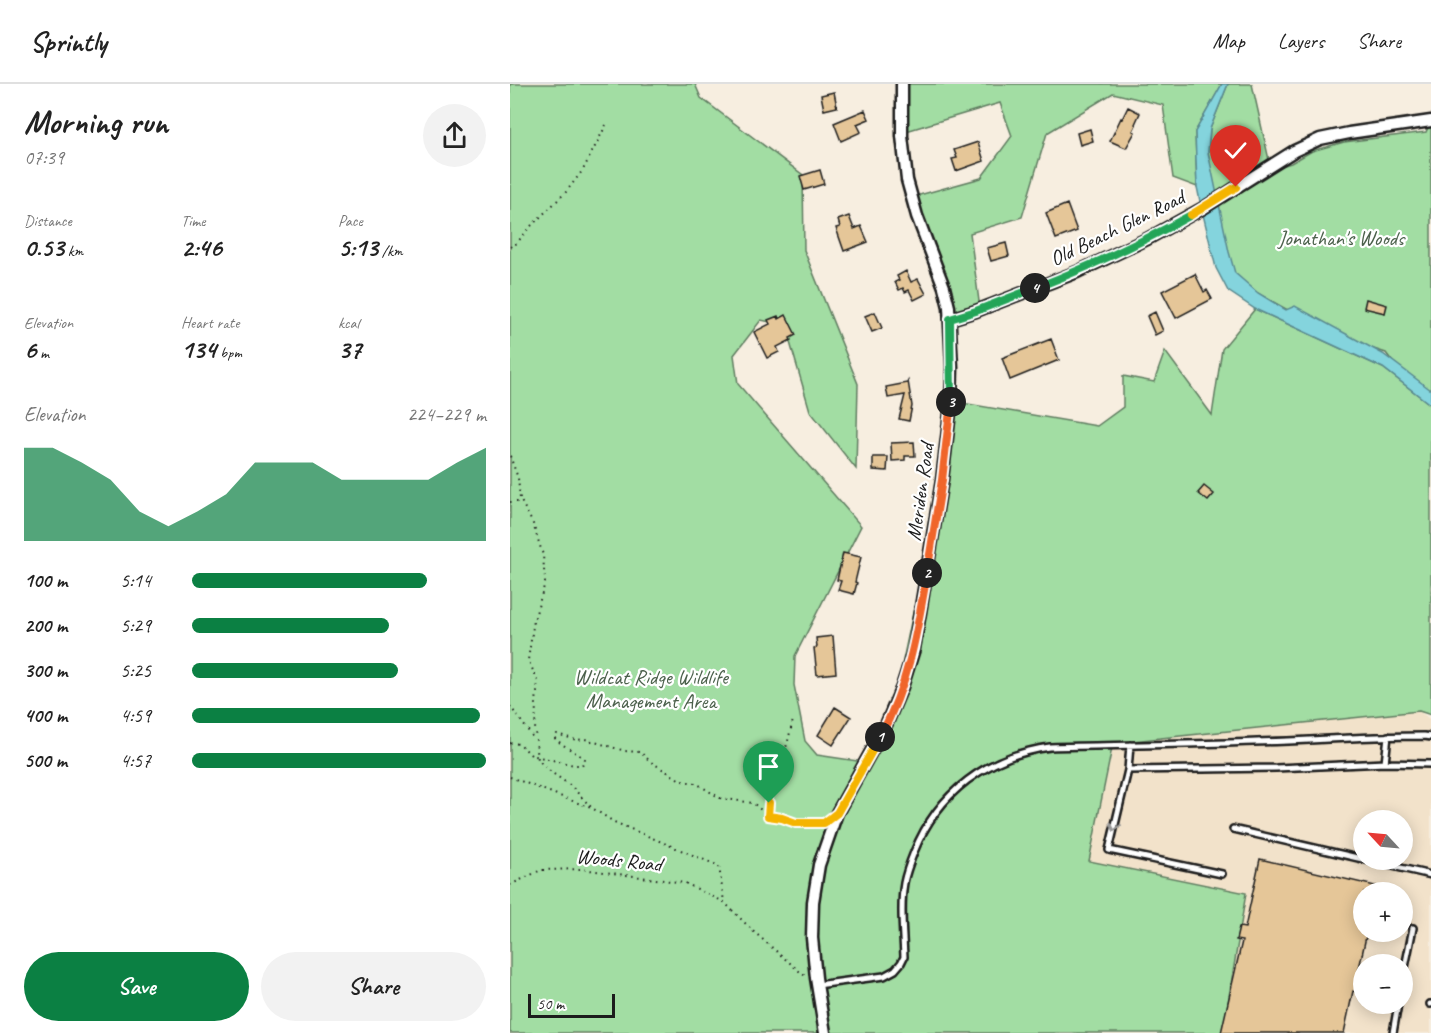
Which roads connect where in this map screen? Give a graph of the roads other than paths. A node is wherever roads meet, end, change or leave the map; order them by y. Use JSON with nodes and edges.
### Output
{"nodes":[{"id":1,"x":902,"y":84,"type":"edge"},
{"id":2,"x":1431,"y":121,"type":"edge"},
{"id":3,"x":950,"y":319,"type":"junction"},
{"id":4,"x":1388,"y":736,"type":"junction"},
{"id":5,"x":1431,"y":737,"type":"edge"},
{"id":6,"x":1130,"y":745,"type":"junction"},
{"id":7,"x":1385,"y":763,"type":"junction"},
{"id":8,"x":1431,"y":765,"type":"edge"},
{"id":9,"x":1128,"y":770,"type":"junction"},
{"id":10,"x":1233,"y":829,"type":"dead end"},
{"id":11,"x":1222,"y":873,"type":"dead end"},
{"id":12,"x":1431,"y":875,"type":"edge"},
{"id":13,"x":818,"y":986,"type":"junction"},
{"id":14,"x":1396,"y":1014,"type":"edge"},
{"id":15,"x":825,"y":1033,"type":"edge"},
{"id":16,"x":1393,"y":1033,"type":"edge"}],
"edges":[{"from":1,"to":3,"type":"street","name":"Meriden Road"},
{"from":2,"to":3,"type":"street","name":"Old Beach Glen Road"},
{"from":3,"to":13,"type":"street","name":"Meriden Road"},
{"from":4,"to":5,"type":"lane"},
{"from":4,"to":6,"type":"lane"},
{"from":4,"to":7,"type":"lane"},
{"from":6,"to":9,"type":"lane"},
{"from":6,"to":13,"type":"lane"},
{"from":7,"to":8,"type":"lane"},
{"from":7,"to":9,"type":"lane"},
{"from":9,"to":11,"type":"lane","one_way":true},
{"from":10,"to":12,"type":"lane"},
{"from":13,"to":15,"type":"street","name":"Meriden Road"},
{"from":14,"to":16,"type":"lane"}]}
